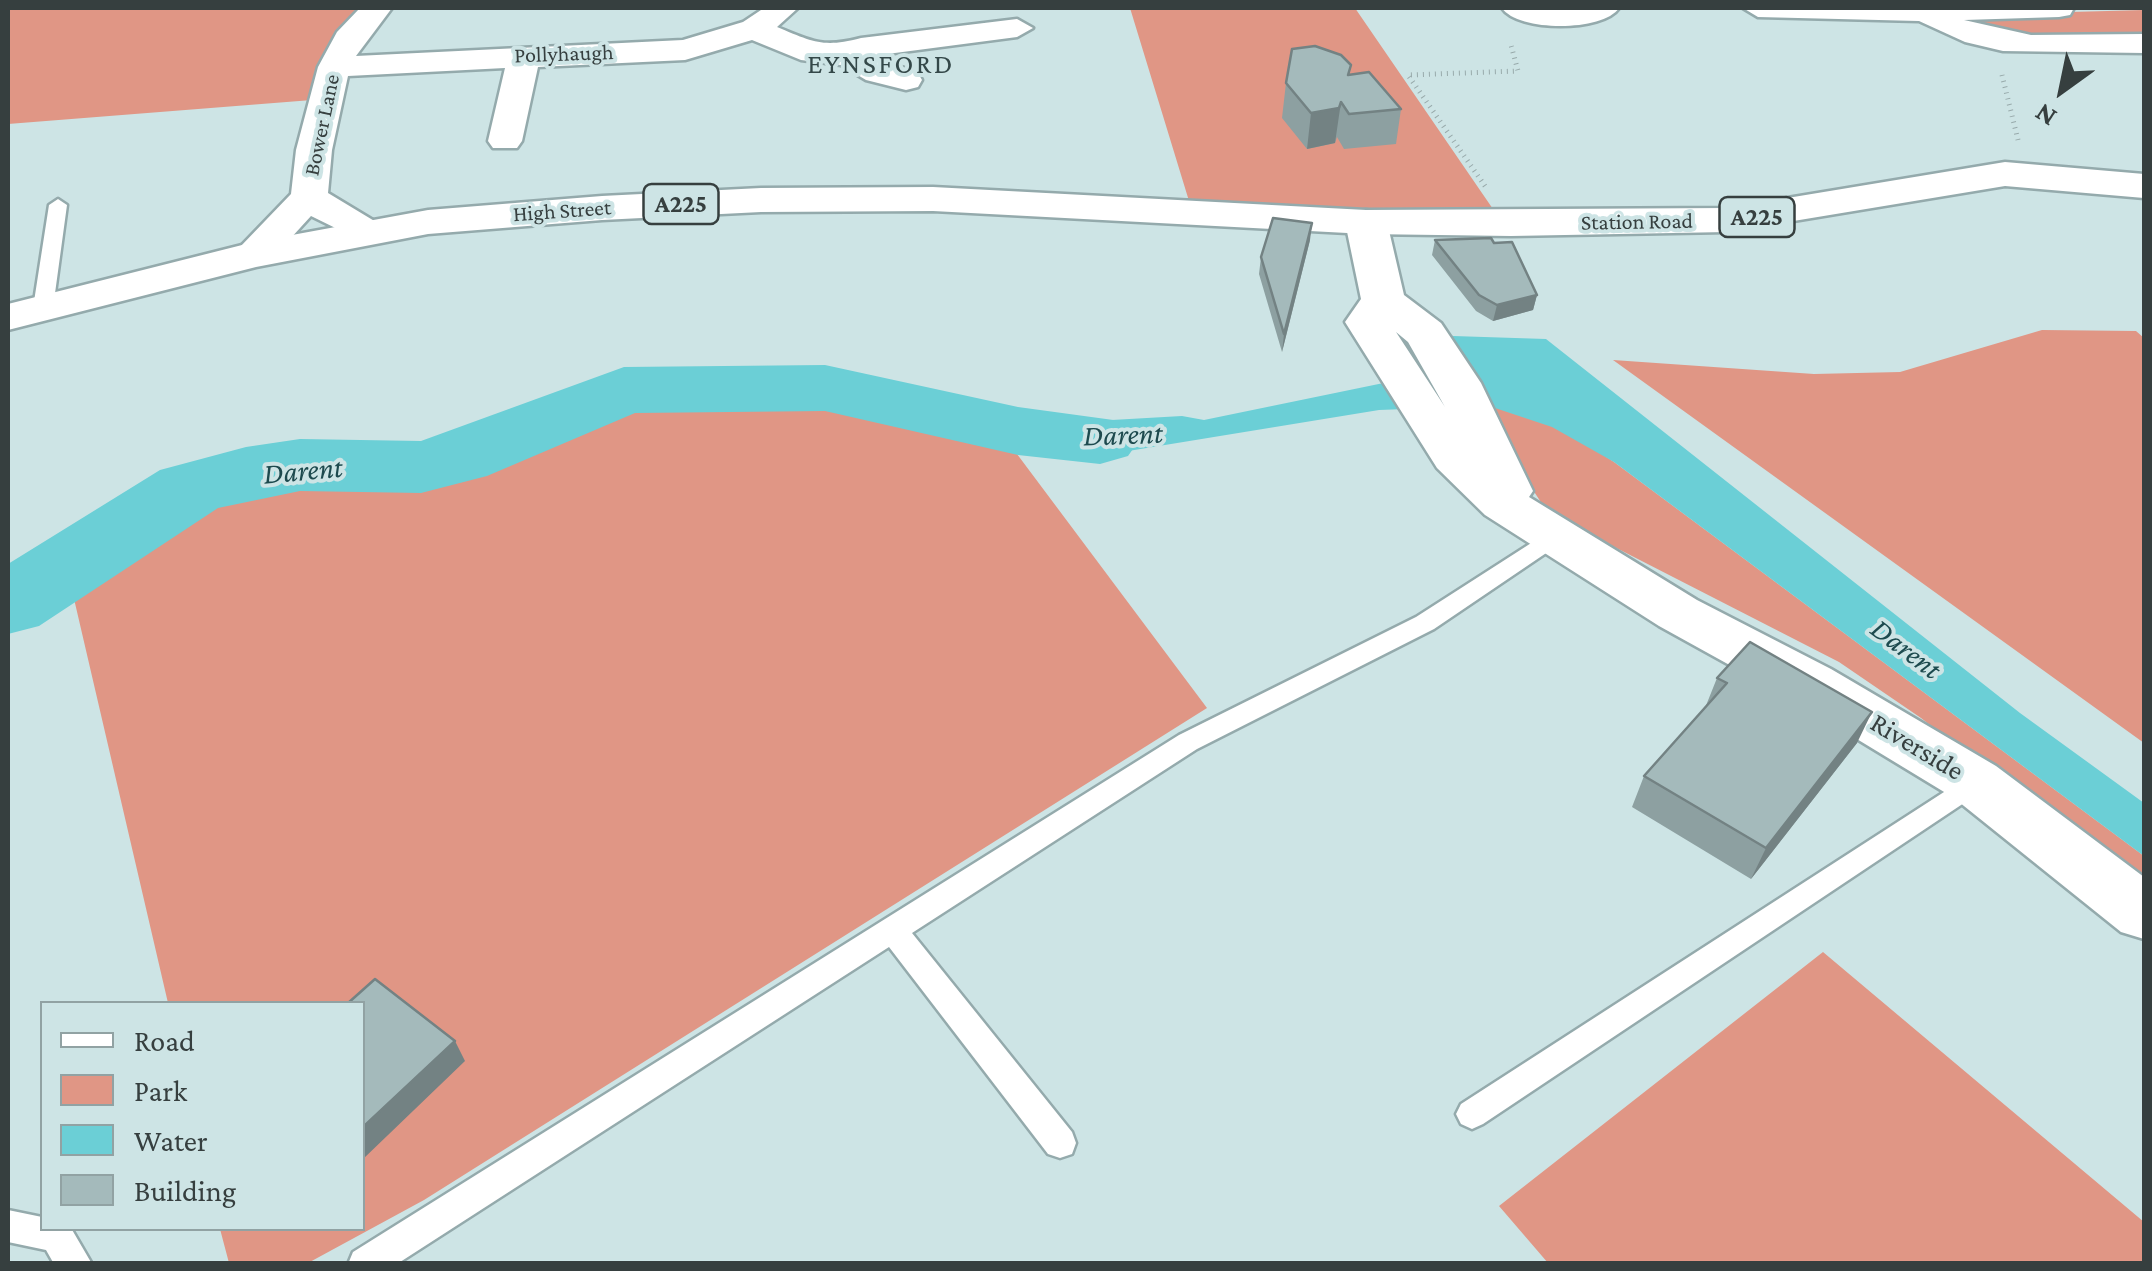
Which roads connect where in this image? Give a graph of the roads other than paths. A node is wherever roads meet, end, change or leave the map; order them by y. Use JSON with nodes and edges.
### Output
{"nodes":[{"id":1,"x":377,"y":8,"type":"edge"},
{"id":2,"x":784,"y":8,"type":"edge"},
{"id":3,"x":1604,"y":8,"type":"edge"},
{"id":4,"x":1758,"y":8,"type":"edge"},
{"id":5,"x":2059,"y":8,"type":"edge"},
{"id":6,"x":1926,"y":12,"type":"junction"},
{"id":7,"x":1513,"y":20,"type":"edge"},
{"id":8,"x":1017,"y":28,"type":"dead end"},
{"id":9,"x":754,"y":30,"type":"junction"},
{"id":10,"x":2144,"y":44,"type":"edge"},
{"id":11,"x":524,"y":54,"type":"junction"},
{"id":12,"x":849,"y":56,"type":"junction"},
{"id":13,"x":334,"y":67,"type":"junction"},
{"id":14,"x":906,"y":80,"type":"dead end"},
{"id":15,"x":505,"y":141,"type":"dead end"},
{"id":16,"x":2144,"y":186,"type":"edge"},
{"id":17,"x":309,"y":197,"type":"junction"},
{"id":18,"x":58,"y":206,"type":"dead end"},
{"id":19,"x":1366,"y":222,"type":"junction"},
{"id":20,"x":368,"y":233,"type":"junction"},
{"id":21,"x":254,"y":255,"type":"junction"},
{"id":22,"x":1375,"y":311,"type":"junction"},
{"id":23,"x":25,"y":313,"type":"edge"},
{"id":24,"x":1536,"y":525,"type":"junction"},
{"id":25,"x":1975,"y":782,"type":"junction"},
{"id":26,"x":2144,"y":912,"type":"edge"},
{"id":27,"x":893,"y":931,"type":"junction"},
{"id":28,"x":1472,"y":1114,"type":"dead end"},
{"id":29,"x":1060,"y":1142,"type":"dead end"},
{"id":30,"x":8,"y":1226,"type":"edge"},
{"id":31,"x":75,"y":1264,"type":"edge"},
{"id":32,"x":365,"y":1264,"type":"edge"}],
"edges":[{"from":1,"to":13,"type":"street","name":"Bower Lane"},
{"from":2,"to":9,"type":"street","name":"Pollyhaugh"},
{"from":3,"to":7,"type":"street"},
{"from":4,"to":6,"type":"street"},
{"from":5,"to":6,"type":"street"},
{"from":6,"to":10,"type":"street"},
{"from":8,"to":12,"type":"street"},
{"from":9,"to":11,"type":"street","name":"Pollyhaugh"},
{"from":9,"to":12,"type":"street"},
{"from":11,"to":13,"type":"street","name":"Pollyhaugh"},
{"from":11,"to":15,"type":"street"},
{"from":12,"to":14,"type":"street"},
{"from":13,"to":17,"type":"street","name":"Bower Lane"},
{"from":16,"to":19,"type":"main road","name":"Station Road","number":"A225"},
{"from":17,"to":20,"type":"street","name":"Bower Lane"},
{"from":17,"to":21,"type":"street","name":"Bower Lane"},
{"from":18,"to":23,"type":"lane"},
{"from":19,"to":20,"type":"main road","name":"High Street","number":"A225"},
{"from":19,"to":22,"type":"main road","name":"Riverside"},
{"from":20,"to":21,"type":"main road","name":"High Street","number":"A225"},
{"from":21,"to":23,"type":"main road","name":"High Street","number":"A225"},
{"from":22,"to":24,"type":"main road","name":"Riverside"},
{"from":22,"to":24,"type":"main road"},
{"from":24,"to":25,"type":"main road","name":"Riverside"},
{"from":24,"to":27,"type":"lane"},
{"from":25,"to":26,"type":"main road","name":"Riverside"},
{"from":25,"to":28,"type":"lane"},
{"from":27,"to":29,"type":"lane"},
{"from":27,"to":32,"type":"lane"},
{"from":30,"to":31,"type":"lane"}]}
